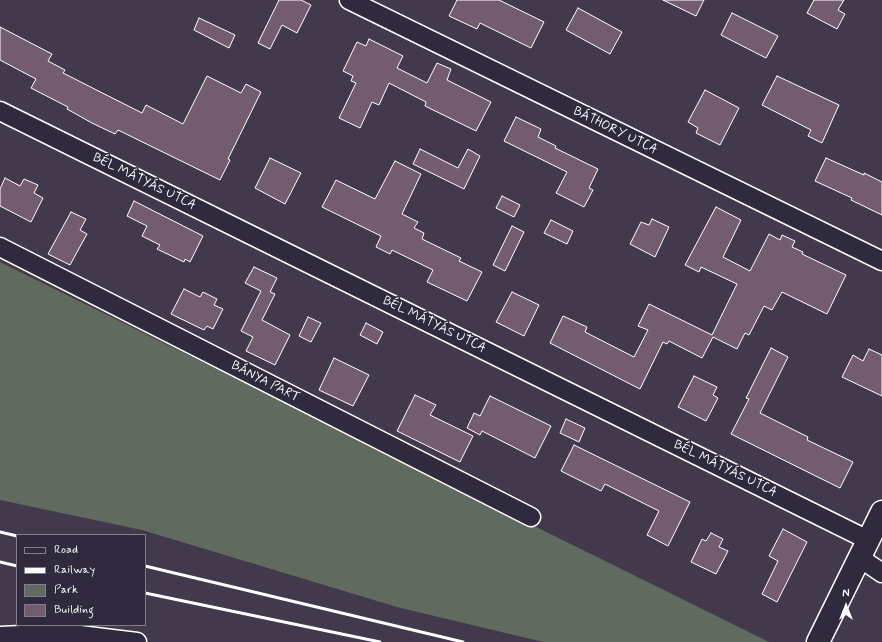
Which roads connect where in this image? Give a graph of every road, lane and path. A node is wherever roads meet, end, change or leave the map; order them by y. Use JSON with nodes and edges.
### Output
{"nodes":[{"id":1,"x":349,"y":0,"type":"edge"},
{"id":2,"x":0,"y":111,"type":"edge"},
{"id":3,"x":0,"y":247,"type":"edge"},
{"id":4,"x":882,"y":262,"type":"edge"},
{"id":5,"x":882,"y":512,"type":"edge"},
{"id":6,"x":531,"y":517,"type":"dead end"},
{"id":7,"x":864,"y":549,"type":"junction"},
{"id":8,"x":882,"y":573,"type":"edge"},
{"id":9,"x":0,"y":636,"type":"edge"},
{"id":10,"x":137,"y":642,"type":"edge"},
{"id":11,"x":818,"y":642,"type":"edge"}],
"edges":[{"from":1,"to":4,"type":"street","name":"BÁTHORY UTCA"},
{"from":2,"to":7,"type":"street","name":"BÉL MÁTYÁS UTCA"},
{"from":3,"to":6,"type":"street","name":"BÁNYA PART"},
{"from":5,"to":7,"type":"main road"},
{"from":7,"to":8,"type":"street","name":"BÉL MÁTYÁS UTCA"},
{"from":7,"to":11,"type":"main road"},
{"from":9,"to":10,"type":"street"}]}
